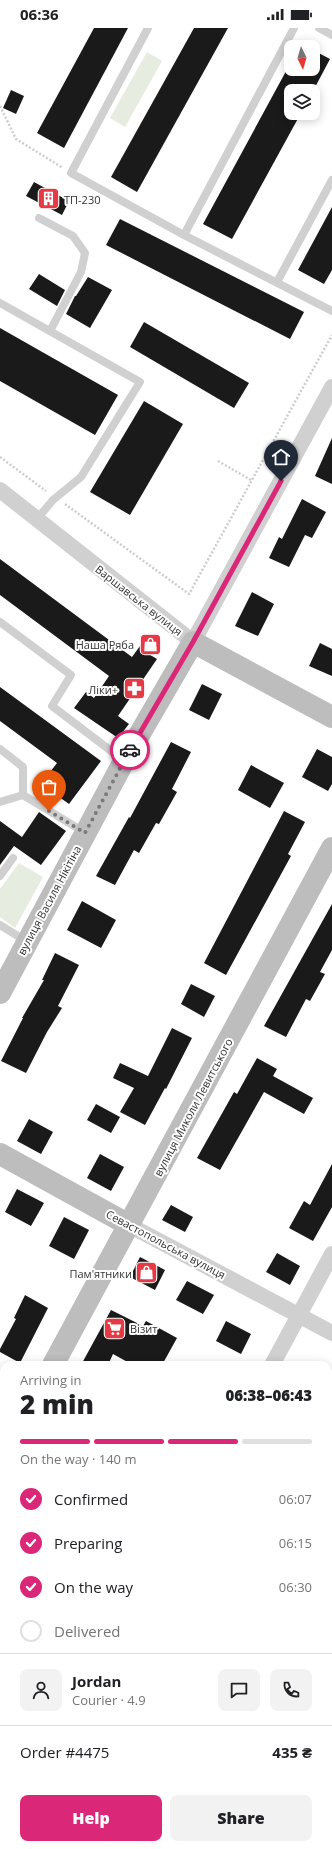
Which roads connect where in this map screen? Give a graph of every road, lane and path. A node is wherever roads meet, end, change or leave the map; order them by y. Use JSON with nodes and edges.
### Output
{"nodes":[{"id":1,"x":148,"y":28,"type":"edge"},
{"id":2,"x":294,"y":28,"type":"edge"},
{"id":3,"x":319,"y":28,"type":"edge"},
{"id":4,"x":332,"y":35,"type":"edge"},
{"id":5,"x":0,"y":106,"type":"edge"},
{"id":6,"x":71,"y":173,"type":"junction"},
{"id":7,"x":332,"y":180,"type":"edge"},
{"id":8,"x":39,"y":218,"type":"dead end"},
{"id":9,"x":184,"y":235,"type":"junction"},
{"id":10,"x":277,"y":282,"type":"junction"},
{"id":11,"x":0,"y":303,"type":"edge"},
{"id":12,"x":332,"y":311,"type":"edge"},
{"id":13,"x":50,"y":331,"type":"junction"},
{"id":14,"x":332,"y":335,"type":"edge"},
{"id":15,"x":332,"y":387,"type":"edge"},
{"id":16,"x":0,"y":457,"type":"edge"},
{"id":17,"x":218,"y":461,"type":"dead end"},
{"id":18,"x":251,"y":480,"type":"junction"},
{"id":19,"x":0,"y":490,"type":"edge"},
{"id":20,"x":50,"y":494,"type":"dead end"},
{"id":21,"x":63,"y":503,"type":"dead end"},
{"id":22,"x":37,"y":519,"type":"junction"},
{"id":23,"x":0,"y":622,"type":"edge"},
{"id":24,"x":193,"y":642,"type":"junction"},
{"id":25,"x":332,"y":717,"type":"edge"},
{"id":26,"x":0,"y":750,"type":"edge"},
{"id":27,"x":124,"y":761,"type":"junction"},
{"id":28,"x":23,"y":795,"type":"junction"},
{"id":29,"x":0,"y":802,"type":"edge"},
{"id":30,"x":85,"y":833,"type":"junction"},
{"id":31,"x":332,"y":848,"type":"edge"},
{"id":32,"x":13,"y":858,"type":"dead end"},
{"id":33,"x":0,"y":876,"type":"edge"},
{"id":34,"x":0,"y":925,"type":"edge"},
{"id":35,"x":27,"y":942,"type":"junction"},
{"id":36,"x":0,"y":993,"type":"edge"},
{"id":37,"x":0,"y":1154,"type":"edge"},
{"id":38,"x":129,"y":1225,"type":"junction"},
{"id":39,"x":332,"y":1254,"type":"edge"},
{"id":40,"x":299,"y":1315,"type":"junction"},
{"id":41,"x":332,"y":1333,"type":"edge"},
{"id":42,"x":55,"y":1361,"type":"edge"},
{"id":43,"x":274,"y":1361,"type":"edge"}],
"edges":[{"from":1,"to":6,"type":"lane"},
{"from":2,"to":9,"type":"lane"},
{"from":3,"to":4,"type":"lane"},
{"from":5,"to":6,"type":"path"},
{"from":6,"to":9,"type":"lane"},
{"from":7,"to":10,"type":"lane"},
{"from":8,"to":13,"type":"lane"},
{"from":9,"to":10,"type":"lane"},
{"from":10,"to":12,"type":"lane"},
{"from":11,"to":13,"type":"lane"},
{"from":13,"to":22,"type":"lane"},
{"from":14,"to":18,"type":"path"},
{"from":15,"to":24,"type":"street","name":"вулиця Василя Нікітіна"},
{"from":16,"to":20,"type":"path"},
{"from":17,"to":18,"type":"path"},
{"from":18,"to":21,"type":"path"},
{"from":19,"to":22,"type":"street","name":"Варшавська вулиця"},
{"from":22,"to":24,"type":"street","name":"Варшавська вулиця"},
{"from":23,"to":27,"type":"lane"},
{"from":24,"to":25,"type":"street","name":"Варшавська вулиця"},
{"from":24,"to":27,"type":"street","name":"вулиця Василя Нікітіна"},
{"from":26,"to":28,"type":"lane"},
{"from":27,"to":30,"type":"street","name":"вулиця Василя Нікітіна"},
{"from":28,"to":29,"type":"lane"},
{"from":28,"to":30,"type":"lane"},
{"from":30,"to":35,"type":"street","name":"вулиця Василя Нікітіна"},
{"from":31,"to":38,"type":"street","name":"вулиця Миколи Левитського"},
{"from":32,"to":33,"type":"lane"},
{"from":34,"to":35,"type":"lane"},
{"from":35,"to":36,"type":"street","name":"вулиця Василя Нікітіна"},
{"from":37,"to":38,"type":"street","name":"Севастопольська вулиця"},
{"from":38,"to":40,"type":"street","name":"Севастопольська вулиця"},
{"from":38,"to":42,"type":"street","name":"вулиця Миколи Левитського"},
{"from":39,"to":40,"type":"street"},
{"from":40,"to":41,"type":"street","name":"Севастопольська вулиця"},
{"from":40,"to":43,"type":"street"}]}
